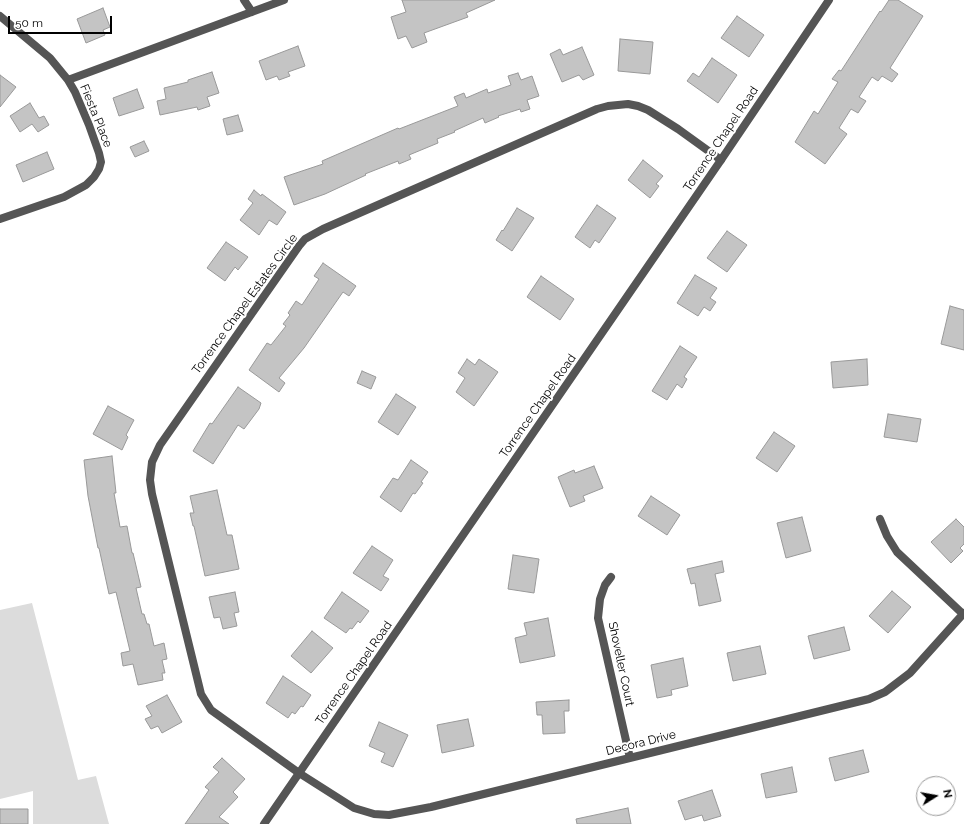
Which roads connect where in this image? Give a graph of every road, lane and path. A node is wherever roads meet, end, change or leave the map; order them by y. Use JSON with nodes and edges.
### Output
{"nodes":[{"id":1,"x":244,"y":0,"type":"edge"},
{"id":2,"x":284,"y":0,"type":"edge"},
{"id":3,"x":829,"y":0,"type":"edge"},
{"id":4,"x":252,"y":12,"type":"junction"},
{"id":5,"x":0,"y":16,"type":"edge"},
{"id":6,"x":68,"y":80,"type":"junction"},
{"id":7,"x":721,"y":160,"type":"junction"},
{"id":8,"x":0,"y":219,"type":"edge"},
{"id":9,"x":880,"y":519,"type":"dead end"},
{"id":10,"x":611,"y":576,"type":"dead end"},
{"id":11,"x":963,"y":613,"type":"edge"},
{"id":12,"x":630,"y":758,"type":"junction"},
{"id":13,"x":299,"y":773,"type":"junction"},
{"id":14,"x":264,"y":824,"type":"edge"}],
"edges":[{"from":1,"to":4,"type":"street"},
{"from":2,"to":4,"type":"street"},
{"from":3,"to":7,"type":"street","name":"Torrence Chapel Road"},
{"from":4,"to":6,"type":"street"},
{"from":5,"to":6,"type":"street","name":"Fiesta Place"},
{"from":6,"to":8,"type":"street","name":"Fiesta Place"},
{"from":7,"to":13,"type":"street","name":"Torrence Chapel Road"},
{"from":7,"to":13,"type":"street","name":"Torrence Chapel Estates Circle"},
{"from":9,"to":11,"type":"street"},
{"from":10,"to":12,"type":"street","name":"Shoveller Court"},
{"from":11,"to":12,"type":"street","name":"Decora Drive"},
{"from":12,"to":13,"type":"street","name":"Decora Drive"},
{"from":13,"to":14,"type":"street","name":"Torrence Chapel Road"}]}
